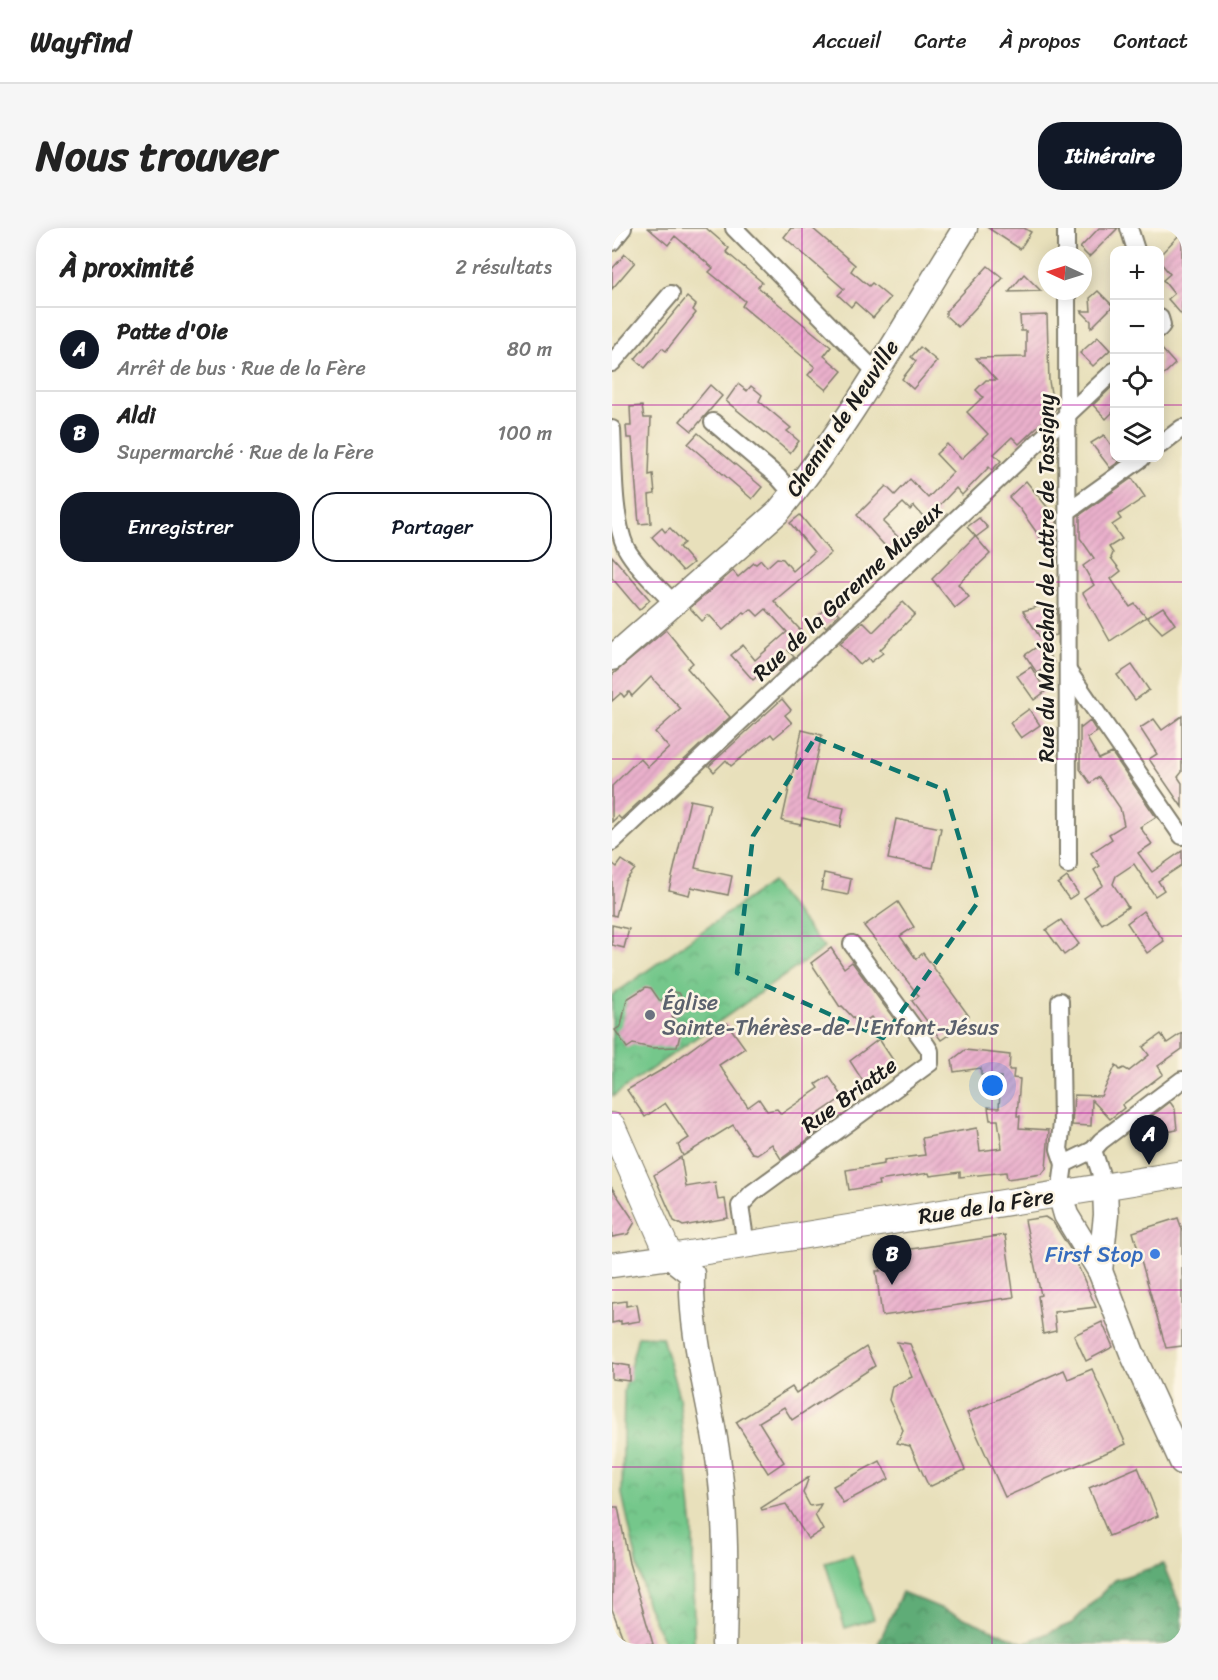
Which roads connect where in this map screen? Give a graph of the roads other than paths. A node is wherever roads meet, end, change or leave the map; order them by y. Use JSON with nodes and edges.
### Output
{"nodes":[{"id":1,"x":623,"y":228,"type":"edge"},
{"id":2,"x":965,"y":228,"type":"edge"},
{"id":3,"x":1066,"y":228,"type":"edge"},
{"id":4,"x":1129,"y":228,"type":"edge"},
{"id":5,"x":737,"y":230,"type":"edge"},
{"id":6,"x":612,"y":242,"type":"edge"},
{"id":7,"x":1066,"y":246,"type":"edge"},
{"id":8,"x":1135,"y":246,"type":"edge"},
{"id":9,"x":671,"y":294,"type":"dead end"},
{"id":10,"x":1067,"y":300,"type":"edge"},
{"id":11,"x":612,"y":363,"type":"edge"},
{"id":12,"x":876,"y":372,"type":"junction"},
{"id":13,"x":1110,"y":375,"type":"edge"},
{"id":14,"x":1069,"y":415,"type":"junction"},
{"id":15,"x":713,"y":422,"type":"dead end"},
{"id":16,"x":1182,"y":428,"type":"edge"},
{"id":17,"x":612,"y":429,"type":"edge"},
{"id":18,"x":1164,"y":442,"type":"edge"},
{"id":19,"x":613,"y":451,"type":"edge"},
{"id":20,"x":1136,"y":462,"type":"edge"},
{"id":21,"x":793,"y":494,"type":"junction"},
{"id":22,"x":1068,"y":511,"type":"junction"},
{"id":23,"x":615,"y":518,"type":"edge"},
{"id":24,"x":674,"y":604,"type":"junction"},
{"id":25,"x":612,"y":658,"type":"edge"},
{"id":26,"x":1068,"y":671,"type":"junction"},
{"id":27,"x":1182,"y":836,"type":"edge"},
{"id":28,"x":612,"y":842,"type":"edge"},
{"id":29,"x":1068,"y":865,"type":"dead end"},
{"id":30,"x":852,"y":944,"type":"dead end"},
{"id":31,"x":1060,"y":1001,"type":"dead end"},
{"id":32,"x":1182,"y":1080,"type":"edge"},
{"id":33,"x":614,"y":1134,"type":"edge"},
{"id":34,"x":1093,"y":1150,"type":"junction"},
{"id":35,"x":1064,"y":1164,"type":"junction"},
{"id":36,"x":1182,"y":1174,"type":"edge"},
{"id":37,"x":1105,"y":1187,"type":"junction"},
{"id":38,"x":1060,"y":1194,"type":"junction"},
{"id":39,"x":746,"y":1245,"type":"junction"},
{"id":40,"x":670,"y":1257,"type":"junction"},
{"id":41,"x":612,"y":1265,"type":"edge"},
{"id":42,"x":1100,"y":1271,"type":"junction"},
{"id":43,"x":1182,"y":1462,"type":"edge"},
{"id":44,"x":724,"y":1644,"type":"edge"}],
"edges":[{"from":1,"to":6,"type":"street"},
{"from":2,"to":12,"type":"main road","name":"Chemin de Neuville"},
{"from":3,"to":7,"type":"street"},
{"from":4,"to":8,"type":"street"},
{"from":5,"to":12,"type":"street"},
{"from":9,"to":11,"type":"street"},
{"from":10,"to":14,"type":"street","name":"Rue du Maréchal de Lattre de Tassigny"},
{"from":12,"to":21,"type":"main road","name":"Chemin de Neuville"},
{"from":13,"to":14,"type":"street","name":"Rue de la Garenne Museux"},
{"from":14,"to":22,"type":"street","name":"Rue du Maréchal de Lattre de Tassigny"},
{"from":14,"to":28,"type":"street","name":"Rue de la Garenne Museux"},
{"from":15,"to":21,"type":"street"},
{"from":16,"to":18,"type":"street"},
{"from":17,"to":19,"type":"street"},
{"from":19,"to":23,"type":"street"},
{"from":20,"to":22,"type":"street"},
{"from":21,"to":24,"type":"main road","name":"Chemin de Neuville"},
{"from":22,"to":26,"type":"street","name":"Rue du Maréchal de Lattre de Tassigny"},
{"from":23,"to":24,"type":"street"},
{"from":24,"to":25,"type":"main road","name":"Chemin de Neuville"},
{"from":26,"to":27,"type":"street"},
{"from":26,"to":29,"type":"street","name":"Rue du Maréchal de Lattre de Tassigny"},
{"from":30,"to":39,"type":"street","name":"Rue Briatte"},
{"from":31,"to":35,"type":"street"},
{"from":32,"to":34,"type":"street"},
{"from":33,"to":40,"type":"main road"},
{"from":34,"to":35,"type":"street"},
{"from":34,"to":37,"type":"street"},
{"from":35,"to":38,"type":"street"},
{"from":36,"to":37,"type":"main road","name":"Rue de la Fère"},
{"from":37,"to":38,"type":"main road","name":"Rue de la Fère"},
{"from":37,"to":42,"type":"main road"},
{"from":38,"to":39,"type":"main road","name":"Rue de la Fère"},
{"from":38,"to":42,"type":"main road"},
{"from":39,"to":40,"type":"main road","name":"Rue de la Fère"},
{"from":40,"to":41,"type":"main road","name":"Rue de la Fère"},
{"from":40,"to":44,"type":"main road"},
{"from":42,"to":43,"type":"main road"}]}
